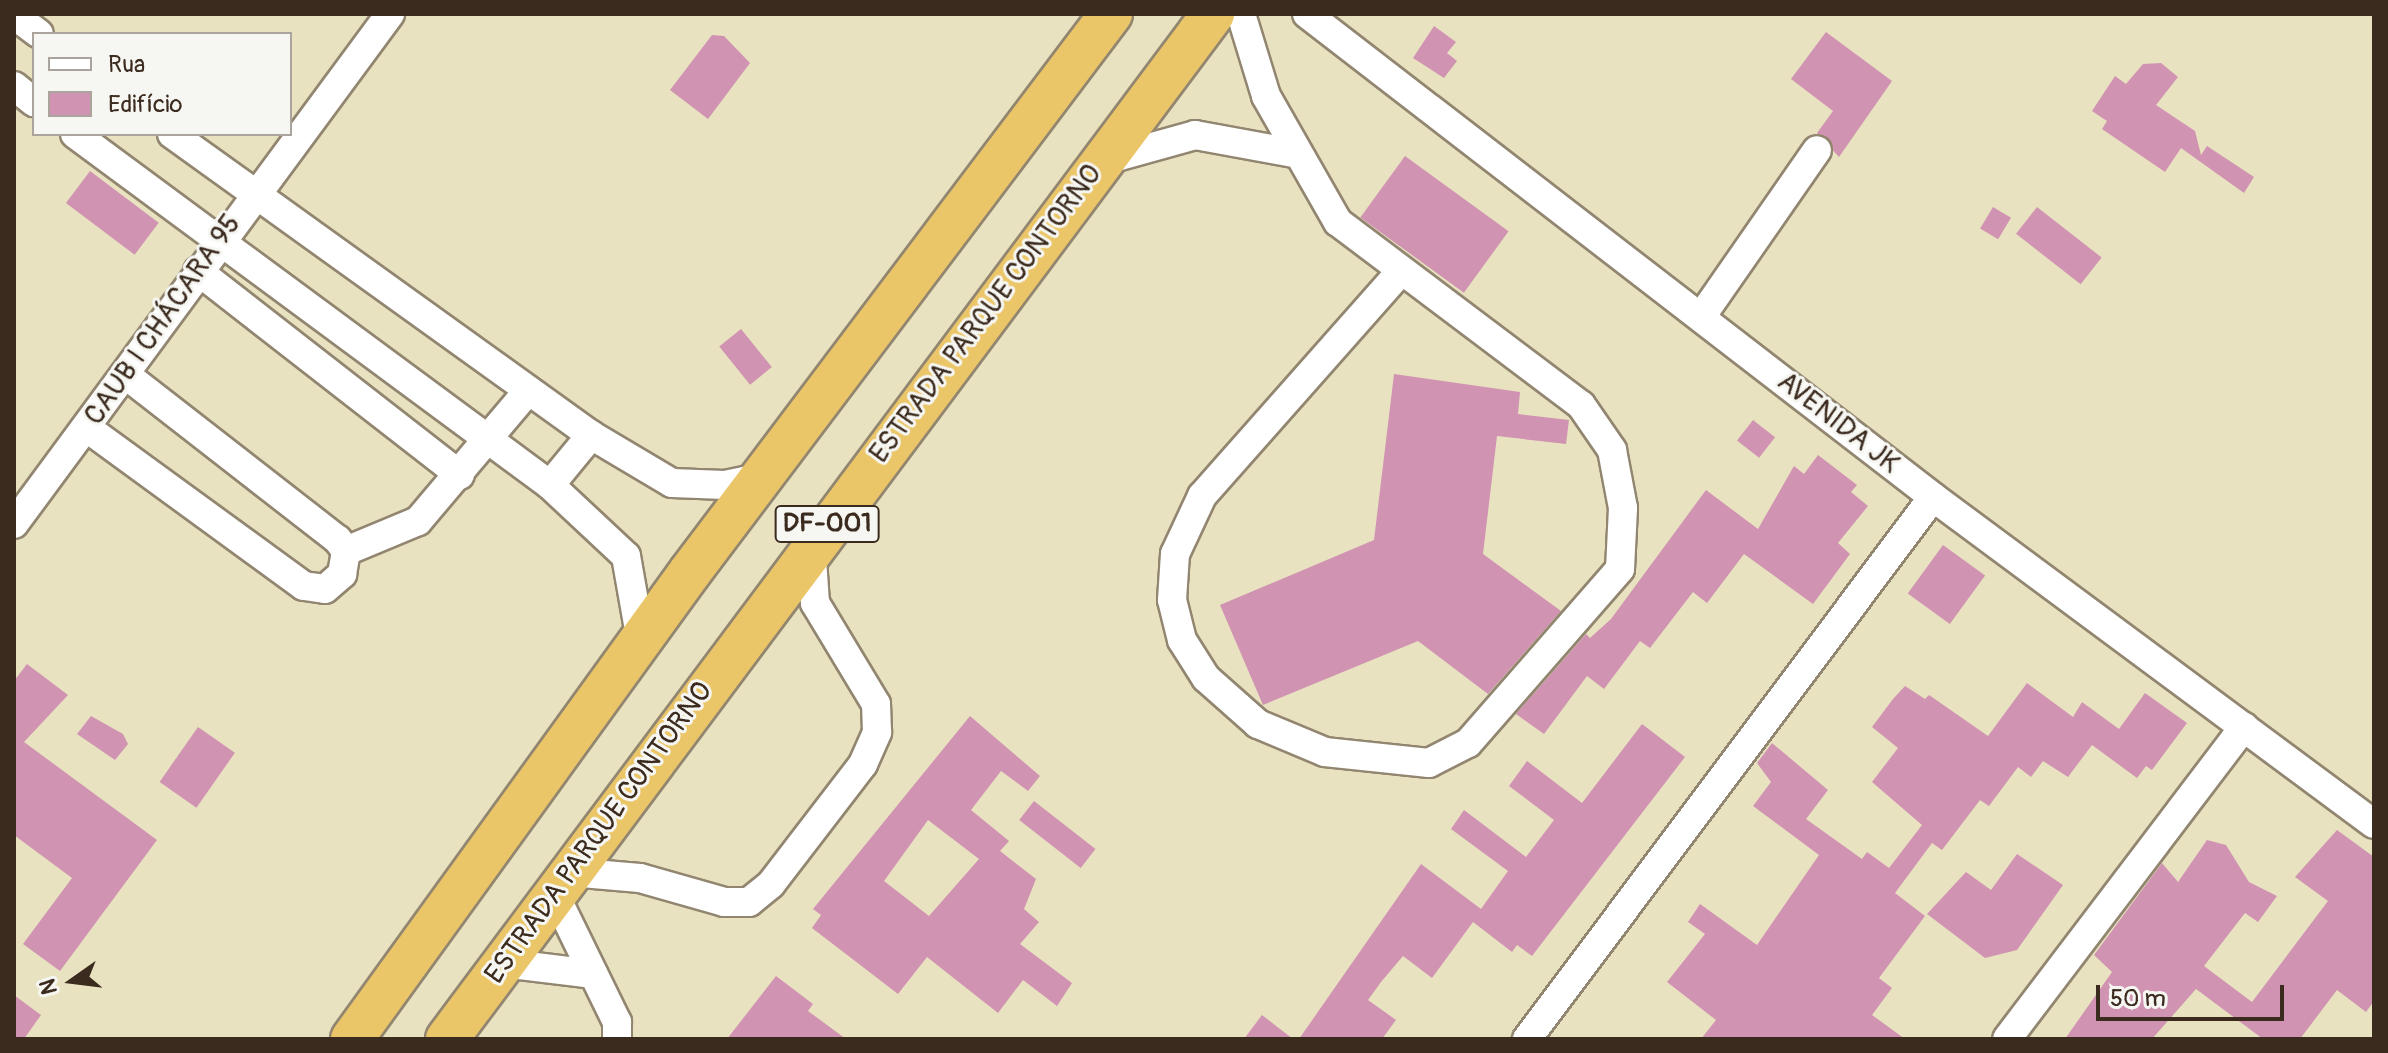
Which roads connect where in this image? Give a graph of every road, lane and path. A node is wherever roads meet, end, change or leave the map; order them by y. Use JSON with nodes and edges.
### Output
{"nodes":[{"id":1,"x":390,"y":14,"type":"edge"},
{"id":2,"x":1111,"y":14,"type":"edge"},
{"id":3,"x":1213,"y":14,"type":"edge"},
{"id":4,"x":1241,"y":14,"type":"edge"},
{"id":5,"x":1307,"y":14,"type":"edge"},
{"id":6,"x":14,"y":15,"type":"edge"},
{"id":7,"x":36,"y":32,"type":"edge"},
{"id":8,"x":14,"y":86,"type":"edge"},
{"id":9,"x":32,"y":100,"type":"edge"},
{"id":10,"x":78,"y":136,"type":"edge"},
{"id":11,"x":175,"y":136,"type":"edge"},
{"id":12,"x":1817,"y":150,"type":"dead end"},
{"id":13,"x":1293,"y":153,"type":"junction"},
{"id":14,"x":1102,"y":161,"type":"junction"},
{"id":15,"x":251,"y":195,"type":"junction"},
{"id":16,"x":218,"y":246,"type":"junction"},
{"id":17,"x":198,"y":271,"type":"junction"},
{"id":18,"x":1401,"y":271,"type":"junction"},
{"id":19,"x":1701,"y":317,"type":"junction"},
{"id":20,"x":127,"y":376,"type":"junction"},
{"id":21,"x":528,"y":391,"type":"junction"},
{"id":22,"x":87,"y":428,"type":"junction"},
{"id":23,"x":591,"y":435,"type":"junction"},
{"id":24,"x":489,"y":444,"type":"junction"},
{"id":25,"x":460,"y":475,"type":"junction"},
{"id":26,"x":762,"y":477,"type":"junction"},
{"id":27,"x":550,"y":485,"type":"junction"},
{"id":28,"x":1933,"y":497,"type":"junction"},
{"id":29,"x":14,"y":524,"type":"edge"},
{"id":30,"x":811,"y":545,"type":"junction"},
{"id":31,"x":346,"y":551,"type":"junction"},
{"id":32,"x":641,"y":641,"type":"junction"},
{"id":33,"x":2244,"y":727,"type":"junction"},
{"id":34,"x":2369,"y":812,"type":"edge"},
{"id":35,"x":562,"y":883,"type":"junction"},
{"id":36,"x":503,"y":963,"type":"junction"},
{"id":37,"x":593,"y":974,"type":"junction"},
{"id":38,"x":352,"y":1039,"type":"edge"},
{"id":39,"x":447,"y":1039,"type":"edge"},
{"id":40,"x":617,"y":1039,"type":"edge"},
{"id":41,"x":1527,"y":1039,"type":"edge"},
{"id":42,"x":2007,"y":1039,"type":"edge"}],
"edges":[{"from":1,"to":15,"type":"street"},
{"from":2,"to":26,"type":"highway","number":"DF-001"},
{"from":3,"to":14,"type":"highway","name":"ESTRADA PARQUE CONTORNO","number":"DF-001"},
{"from":4,"to":13,"type":"street"},
{"from":5,"to":19,"type":"street","name":"AVENIDA JK"},
{"from":6,"to":7,"type":"street"},
{"from":8,"to":9,"type":"street"},
{"from":10,"to":16,"type":"street"},
{"from":11,"to":15,"type":"street","name":"CAUB I CHÁCARA 95"},
{"from":12,"to":19,"type":"street"},
{"from":13,"to":14,"type":"street"},
{"from":13,"to":18,"type":"street"},
{"from":14,"to":30,"type":"highway","name":"ESTRADA PARQUE CONTORNO","number":"DF-001"},
{"from":15,"to":16,"type":"street","name":"CAUB I CHÁCARA 95"},
{"from":15,"to":21,"type":"street"},
{"from":16,"to":17,"type":"street","name":"CAUB I CHÁCARA 95"},
{"from":16,"to":24,"type":"street"},
{"from":17,"to":20,"type":"street","name":"CAUB I CHÁCARA 95"},
{"from":17,"to":25,"type":"street"},
{"from":18,"to":18,"type":"street"},
{"from":19,"to":28,"type":"street","name":"AVENIDA JK"},
{"from":20,"to":22,"type":"street","name":"CAUB I CHÁCARA 95"},
{"from":20,"to":31,"type":"street"},
{"from":21,"to":23,"type":"street"},
{"from":21,"to":24,"type":"street"},
{"from":22,"to":29,"type":"street","name":"CAUB I CHÁCARA 95"},
{"from":22,"to":31,"type":"street"},
{"from":23,"to":26,"type":"street"},
{"from":23,"to":27,"type":"street"},
{"from":24,"to":25,"type":"street"},
{"from":24,"to":27,"type":"street"},
{"from":25,"to":31,"type":"street"},
{"from":26,"to":32,"type":"highway","number":"DF-001"},
{"from":27,"to":32,"type":"street"},
{"from":28,"to":33,"type":"street","name":"AVENIDA JK"},
{"from":28,"to":41,"type":"street"},
{"from":30,"to":35,"type":"highway","name":"ESTRADA PARQUE CONTORNO","number":"DF-001"},
{"from":30,"to":35,"type":"street"},
{"from":32,"to":38,"type":"highway","number":"DF-001"},
{"from":33,"to":34,"type":"street","name":"AVENIDA JK"},
{"from":33,"to":42,"type":"street"},
{"from":35,"to":36,"type":"highway","name":"ESTRADA PARQUE CONTORNO","number":"DF-001"},
{"from":35,"to":37,"type":"street"},
{"from":36,"to":37,"type":"street"},
{"from":36,"to":39,"type":"highway","name":"ESTRADA PARQUE CONTORNO","number":"DF-001"},
{"from":37,"to":40,"type":"street"}]}
